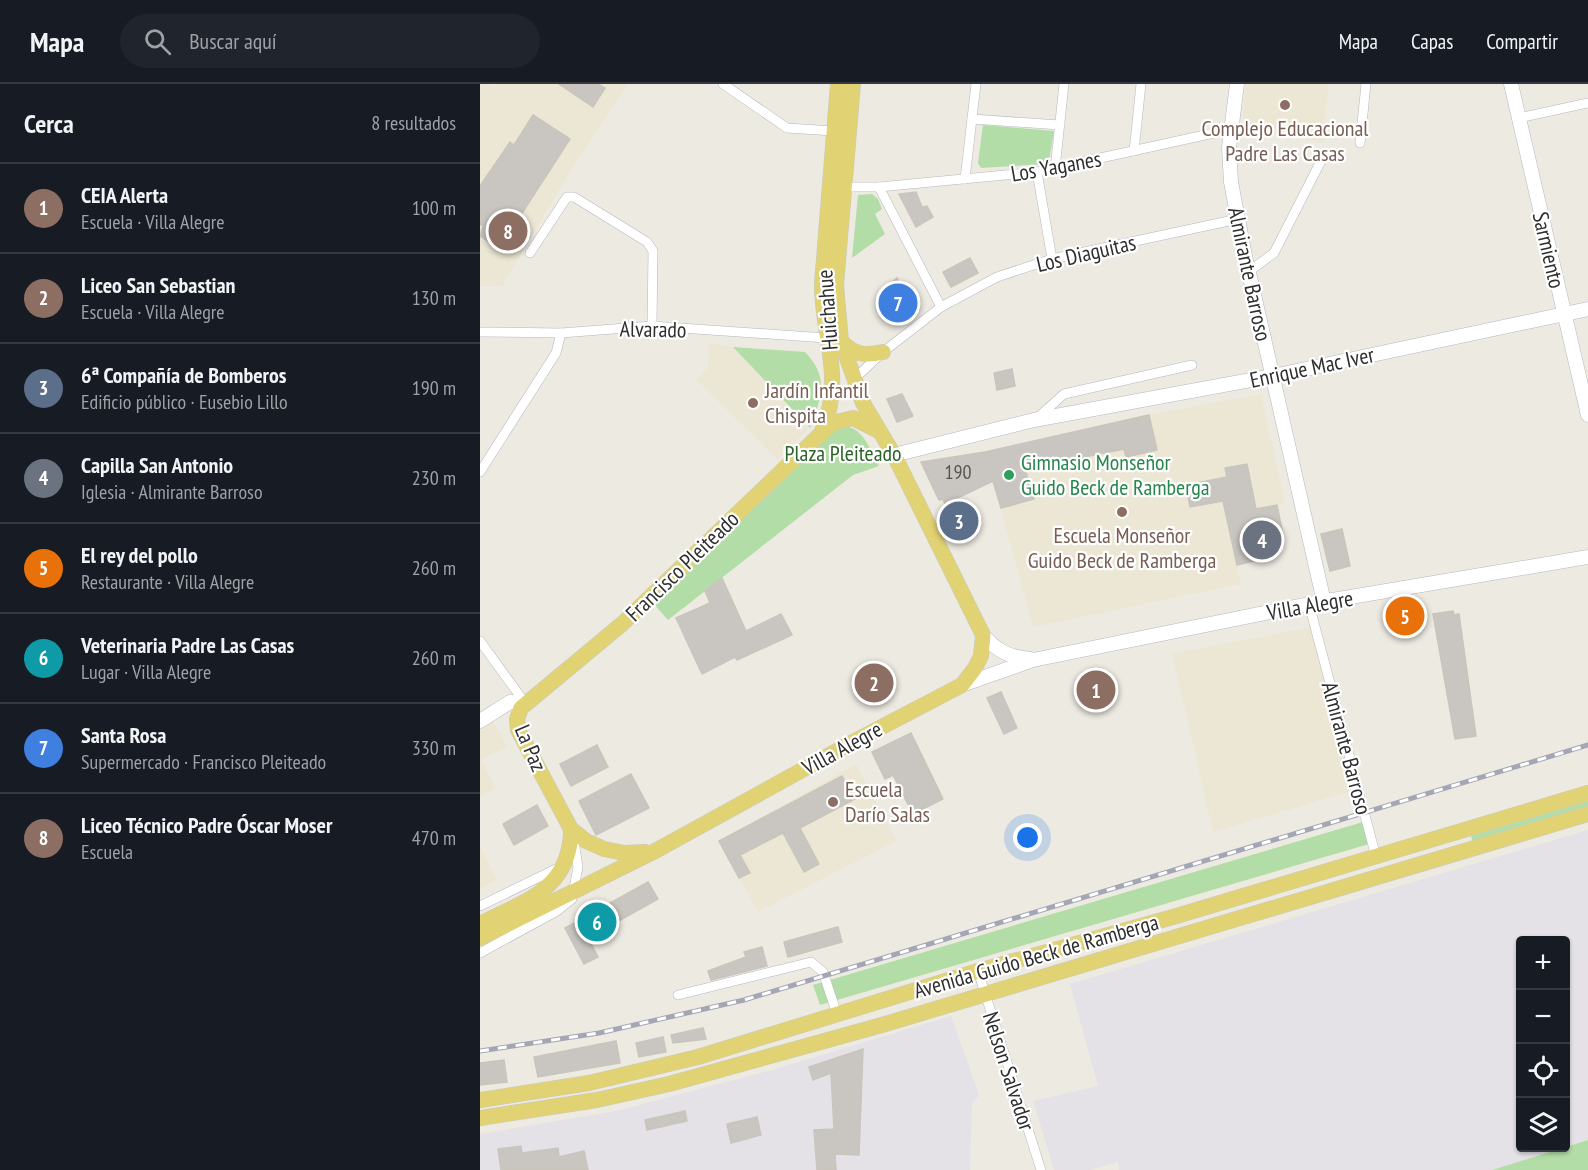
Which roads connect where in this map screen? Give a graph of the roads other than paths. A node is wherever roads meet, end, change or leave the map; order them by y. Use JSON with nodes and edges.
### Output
{"nodes":[{"id":1,"x":723,"y":84,"type":"edge"},
{"id":2,"x":838,"y":84,"type":"edge"},
{"id":3,"x":853,"y":84,"type":"edge"},
{"id":4,"x":976,"y":84,"type":"edge"},
{"id":5,"x":1064,"y":84,"type":"edge"},
{"id":6,"x":1142,"y":84,"type":"edge"},
{"id":7,"x":1237,"y":84,"type":"edge"},
{"id":8,"x":1366,"y":84,"type":"edge"},
{"id":9,"x":1511,"y":84,"type":"edge"},
{"id":10,"x":1588,"y":103,"type":"edge"},
{"id":11,"x":1519,"y":118,"type":"junction"},
{"id":12,"x":972,"y":119,"type":"junction"},
{"id":13,"x":1060,"y":125,"type":"junction"},
{"id":14,"x":1232,"y":129,"type":"junction"},
{"id":15,"x":834,"y":131,"type":"junction"},
{"id":16,"x":1360,"y":143,"type":"dead end"},
{"id":17,"x":1134,"y":151,"type":"junction"},
{"id":18,"x":1324,"y":155,"type":"dead end"},
{"id":19,"x":1055,"y":169,"type":"junction"},
{"id":20,"x":1037,"y":172,"type":"junction"},
{"id":21,"x":965,"y":179,"type":"junction"},
{"id":22,"x":837,"y":187,"type":"junction"},
{"id":23,"x":879,"y":187,"type":"junction"},
{"id":24,"x":1238,"y":219,"type":"junction"},
{"id":25,"x":530,"y":253,"type":"dead end"},
{"id":26,"x":1052,"y":259,"type":"junction"},
{"id":27,"x":1248,"y":272,"type":"junction"},
{"id":28,"x":941,"y":307,"type":"junction"},
{"id":29,"x":1588,"y":309,"type":"edge"},
{"id":30,"x":1563,"y":314,"type":"junction"},
{"id":31,"x":652,"y":326,"type":"junction"},
{"id":32,"x":480,"y":332,"type":"edge"},
{"id":33,"x":561,"y":333,"type":"junction"},
{"id":34,"x":834,"y":339,"type":"junction"},
{"id":35,"x":883,"y":352,"type":"junction"},
{"id":36,"x":1192,"y":366,"type":"dead end"},
{"id":37,"x":1273,"y":376,"type":"junction"},
{"id":38,"x":854,"y":380,"type":"junction"},
{"id":39,"x":1588,"y":415,"type":"edge"},
{"id":40,"x":1034,"y":420,"type":"junction"},
{"id":41,"x":822,"y":431,"type":"junction"},
{"id":42,"x":879,"y":431,"type":"junction"},
{"id":43,"x":894,"y":455,"type":"junction"},
{"id":44,"x":480,"y":472,"type":"edge"},
{"id":45,"x":1588,"y":557,"type":"edge"},
{"id":46,"x":1324,"y":602,"type":"junction"},
{"id":47,"x":1309,"y":604,"type":"junction"},
{"id":48,"x":983,"y":635,"type":"junction"},
{"id":49,"x":480,"y":641,"type":"edge"},
{"id":50,"x":1033,"y":660,"type":"junction"},
{"id":51,"x":962,"y":685,"type":"junction"},
{"id":52,"x":525,"y":703,"type":"junction"},
{"id":53,"x":480,"y":721,"type":"edge"},
{"id":54,"x":1588,"y":793,"type":"edge"},
{"id":55,"x":1588,"y":813,"type":"edge"},
{"id":56,"x":571,"y":829,"type":"junction"},
{"id":57,"x":657,"y":850,"type":"junction"},
{"id":58,"x":1376,"y":856,"type":"junction"},
{"id":59,"x":564,"y":864,"type":"junction"},
{"id":60,"x":1399,"y":869,"type":"junction"},
{"id":61,"x":1364,"y":880,"type":"junction"},
{"id":62,"x":574,"y":891,"type":"junction"},
{"id":63,"x":480,"y":906,"type":"edge"},
{"id":64,"x":480,"y":924,"type":"edge"},
{"id":65,"x":480,"y":938,"type":"edge"},
{"id":66,"x":480,"y":953,"type":"edge"},
{"id":67,"x":978,"y":971,"type":"junction"},
{"id":68,"x":984,"y":992,"type":"junction"},
{"id":69,"x":678,"y":995,"type":"dead end"},
{"id":70,"x":874,"y":1003,"type":"junction"},
{"id":71,"x":837,"y":1014,"type":"junction"},
{"id":72,"x":882,"y":1025,"type":"junction"},
{"id":73,"x":683,"y":1061,"type":"junction"},
{"id":74,"x":688,"y":1079,"type":"junction"},
{"id":75,"x":480,"y":1100,"type":"edge"},
{"id":76,"x":480,"y":1118,"type":"edge"},
{"id":77,"x":1041,"y":1170,"type":"edge"}],
"edges":[{"from":1,"to":15,"type":"street"},
{"from":2,"to":15,"type":"main road","name":"Huichahue"},
{"from":3,"to":22,"type":"main road","name":"Huichahue"},
{"from":4,"to":12,"type":"street"},
{"from":5,"to":13,"type":"street"},
{"from":6,"to":17,"type":"street"},
{"from":7,"to":14,"type":"main road","name":"Almirante Barroso"},
{"from":8,"to":16,"type":"street"},
{"from":9,"to":11,"type":"main road","name":"Sarmiento"},
{"from":10,"to":11,"type":"street"},
{"from":11,"to":30,"type":"main road","name":"Sarmiento"},
{"from":12,"to":13,"type":"street","name":"Los Yaganes"},
{"from":12,"to":21,"type":"street"},
{"from":13,"to":19,"type":"street"},
{"from":14,"to":17,"type":"street","name":"Los Yaganes"},
{"from":14,"to":24,"type":"main road","name":"Almirante Barroso"},
{"from":15,"to":22,"type":"main road","name":"Huichahue"},
{"from":17,"to":19,"type":"street","name":"Los Yaganes"},
{"from":18,"to":27,"type":"street"},
{"from":19,"to":20,"type":"street","name":"Los Yaganes"},
{"from":20,"to":21,"type":"street","name":"Los Yaganes"},
{"from":20,"to":26,"type":"street"},
{"from":21,"to":23,"type":"street","name":"Los Yaganes"},
{"from":22,"to":23,"type":"street"},
{"from":22,"to":34,"type":"main road","name":"Huichahue"},
{"from":23,"to":28,"type":"street"},
{"from":24,"to":26,"type":"street","name":"Los Diaguitas"},
{"from":24,"to":27,"type":"main road","name":"Almirante Barroso"},
{"from":25,"to":31,"type":"street"},
{"from":26,"to":28,"type":"street","name":"Los Diaguitas"},
{"from":27,"to":37,"type":"main road","name":"Almirante Barroso"},
{"from":28,"to":35,"type":"street"},
{"from":29,"to":30,"type":"main road","name":"Enrique Mac Iver"},
{"from":30,"to":37,"type":"main road","name":"Enrique Mac Iver"},
{"from":30,"to":39,"type":"main road","name":"Sarmiento"},
{"from":31,"to":33,"type":"street","name":"Alvarado"},
{"from":31,"to":34,"type":"street","name":"Alvarado"},
{"from":32,"to":33,"type":"street","name":"Alvarado"},
{"from":33,"to":44,"type":"street"},
{"from":34,"to":35,"type":"main road"},
{"from":34,"to":38,"type":"main road","name":"Huichahue"},
{"from":34,"to":41,"type":"main road","name":"Huichahue"},
{"from":35,"to":38,"type":"street"},
{"from":36,"to":40,"type":"street","name":"Enrique Mac Iver"},
{"from":37,"to":40,"type":"main road","name":"Enrique Mac Iver"},
{"from":37,"to":46,"type":"main road","name":"Almirante Barroso"},
{"from":38,"to":42,"type":"main road","name":"Huichahue"},
{"from":40,"to":43,"type":"main road","name":"Enrique Mac Iver"},
{"from":41,"to":42,"type":"main road","name":"Francisco Pleiteado"},
{"from":41,"to":52,"type":"main road","name":"Francisco Pleiteado"},
{"from":42,"to":43,"type":"main road","name":"Huichahue"},
{"from":43,"to":48,"type":"main road","name":"Huichahue"},
{"from":45,"to":46,"type":"main road","name":"Villa Alegre"},
{"from":46,"to":47,"type":"main road","name":"Villa Alegre"},
{"from":47,"to":50,"type":"main road","name":"Villa Alegre"},
{"from":47,"to":58,"type":"street","name":"Almirante Barroso"},
{"from":48,"to":50,"type":"main road","name":"Villa Alegre"},
{"from":48,"to":51,"type":"main road"},
{"from":49,"to":52,"type":"street","name":"La Paz"},
{"from":50,"to":51,"type":"main road","name":"Villa Alegre"},
{"from":51,"to":57,"type":"main road","name":"Villa Alegre"},
{"from":52,"to":53,"type":"main road","name":"Francisco Pleiteado"},
{"from":52,"to":56,"type":"main road","name":"La Paz"},
{"from":54,"to":58,"type":"main road","name":"Avenida Guido Beck de Ramberga"},
{"from":55,"to":60,"type":"main road","name":"Avenida Guido Beck de Ramberga"},
{"from":56,"to":57,"type":"main road","name":"Villa Alegre"},
{"from":56,"to":59,"type":"main road"},
{"from":56,"to":62,"type":"street"},
{"from":57,"to":62,"type":"main road","name":"Villa Alegre"},
{"from":58,"to":60,"type":"main road"},
{"from":58,"to":61,"type":"main road"},
{"from":58,"to":67,"type":"main road","name":"Avenida Guido Beck de Ramberga"},
{"from":59,"to":63,"type":"street"},
{"from":59,"to":64,"type":"main road"},
{"from":60,"to":61,"type":"main road","name":"Avenida Guido Beck de Ramberga"},
{"from":61,"to":68,"type":"main road","name":"Avenida Guido Beck de Ramberga"},
{"from":62,"to":65,"type":"main road","name":"Villa Alegre"},
{"from":62,"to":66,"type":"street"},
{"from":67,"to":68,"type":"street","name":"Nelson Salvador"},
{"from":67,"to":70,"type":"main road","name":"Avenida Guido Beck de Ramberga"},
{"from":68,"to":72,"type":"main road","name":"Avenida Guido Beck de Ramberga"},
{"from":68,"to":77,"type":"street","name":"Nelson Salvador"},
{"from":69,"to":71,"type":"street"},
{"from":70,"to":71,"type":"main road","name":"Avenida Guido Beck de Ramberga"},
{"from":70,"to":72,"type":"main road"},
{"from":71,"to":73,"type":"main road","name":"Avenida Guido Beck de Ramberga"},
{"from":72,"to":74,"type":"main road","name":"Avenida Guido Beck de Ramberga"},
{"from":73,"to":74,"type":"main road"},
{"from":73,"to":75,"type":"main road","name":"Avenida Guido Beck de Ramberga"},
{"from":74,"to":76,"type":"main road","name":"Avenida Guido Beck de Ramberga"}]}
